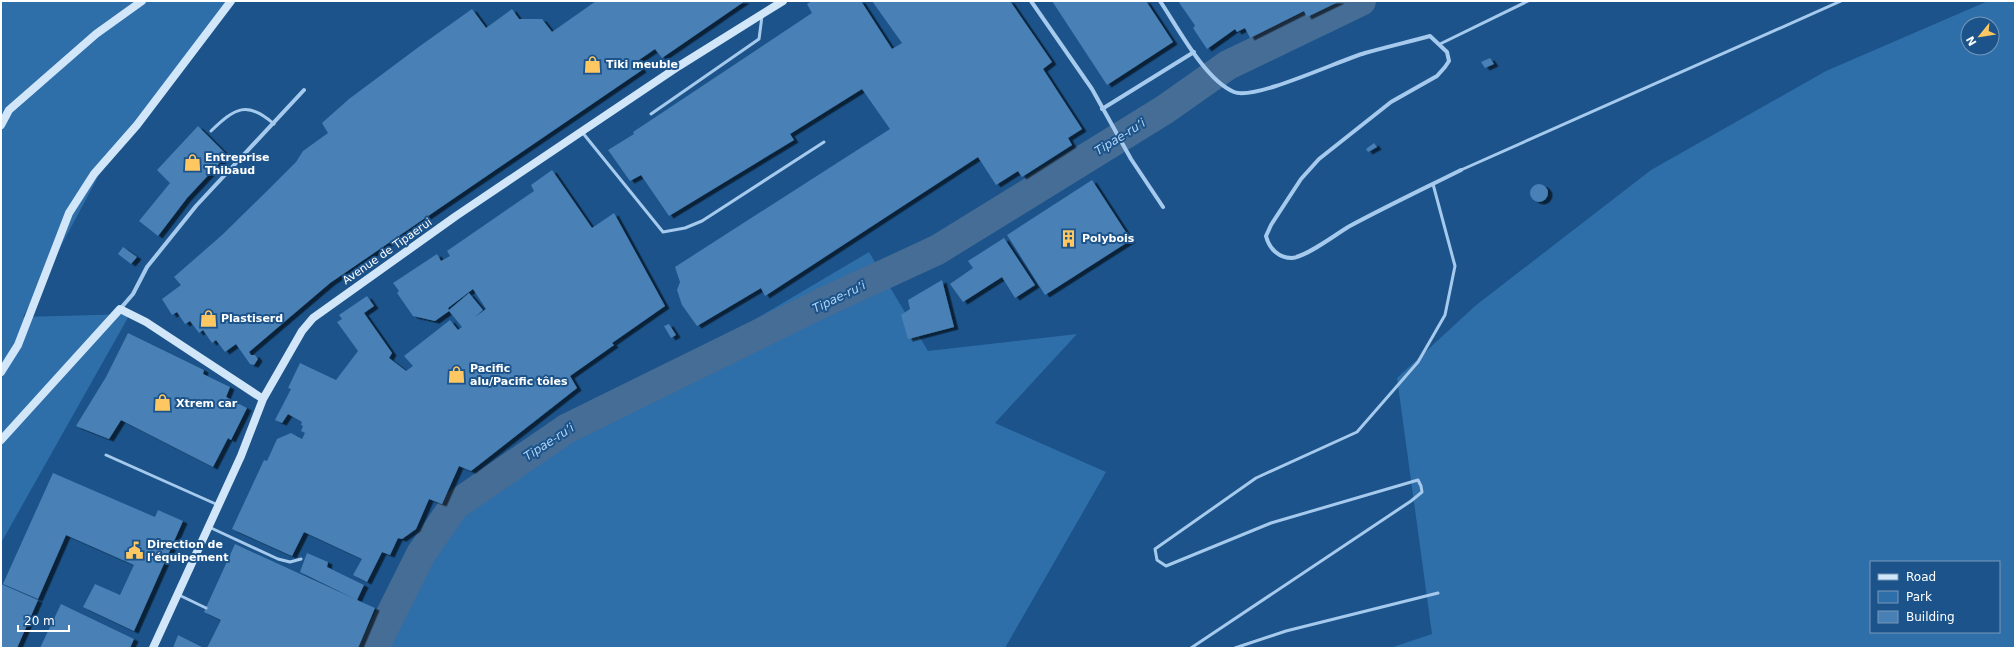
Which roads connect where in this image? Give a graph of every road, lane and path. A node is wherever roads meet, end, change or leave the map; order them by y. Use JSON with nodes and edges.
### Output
{"nodes":[{"id":1,"x":142,"y":1,"type":"edge"},
{"id":2,"x":231,"y":1,"type":"edge"},
{"id":3,"x":782,"y":1,"type":"edge"},
{"id":4,"x":1031,"y":1,"type":"edge"},
{"id":5,"x":1160,"y":1,"type":"edge"},
{"id":6,"x":1528,"y":1,"type":"edge"},
{"id":7,"x":1841,"y":1,"type":"edge"},
{"id":8,"x":762,"y":15,"type":"junction"},
{"id":9,"x":1440,"y":44,"type":"junction"},
{"id":10,"x":1194,"y":52,"type":"junction"},
{"id":11,"x":304,"y":90,"type":"dead end"},
{"id":12,"x":1102,"y":108,"type":"junction"},
{"id":13,"x":651,"y":114,"type":"dead end"},
{"id":14,"x":274,"y":124,"type":"junction"},
{"id":15,"x":1,"y":125,"type":"edge"},
{"id":16,"x":210,"y":130,"type":"dead end"},
{"id":17,"x":582,"y":132,"type":"junction"},
{"id":18,"x":824,"y":142,"type":"dead end"},
{"id":19,"x":1460,"y":170,"type":"joint"},
{"id":20,"x":1433,"y":184,"type":"junction"},
{"id":21,"x":1163,"y":207,"type":"dead end"},
{"id":22,"x":120,"y":309,"type":"junction"},
{"id":23,"x":1,"y":372,"type":"edge"},
{"id":24,"x":263,"y":399,"type":"junction"},
{"id":25,"x":1,"y":440,"type":"edge"},
{"id":26,"x":106,"y":455,"type":"dead end"},
{"id":27,"x":218,"y":505,"type":"junction"},
{"id":28,"x":208,"y":526,"type":"junction"},
{"id":29,"x":301,"y":559,"type":"dead end"},
{"id":30,"x":1438,"y":593,"type":"dead end"},
{"id":31,"x":178,"y":594,"type":"junction"},
{"id":32,"x":206,"y":608,"type":"dead end"},
{"id":33,"x":153,"y":648,"type":"edge"},
{"id":34,"x":1191,"y":648,"type":"edge"},
{"id":35,"x":1235,"y":648,"type":"edge"}],
"edges":[{"from":1,"to":15,"type":"street"},
{"from":2,"to":23,"type":"street"},
{"from":3,"to":8,"type":"street","name":"Avenue de Tipaerui"},
{"from":4,"to":12,"type":"street"},
{"from":5,"to":10,"type":"street"},
{"from":6,"to":9,"type":"lane"},
{"from":7,"to":19,"type":"lane"},
{"from":8,"to":13,"type":"lane"},
{"from":8,"to":17,"type":"street","name":"Avenue de Tipaerui"},
{"from":9,"to":10,"type":"street"},
{"from":9,"to":20,"type":"street"},
{"from":10,"to":12,"type":"street"},
{"from":11,"to":14,"type":"street"},
{"from":12,"to":21,"type":"street"},
{"from":14,"to":16,"type":"lane"},
{"from":14,"to":22,"type":"street"},
{"from":17,"to":18,"type":"lane"},
{"from":17,"to":24,"type":"street","name":"Avenue de Tipaerui"},
{"from":19,"to":20,"type":"street"},
{"from":20,"to":34,"type":"lane"},
{"from":22,"to":24,"type":"street"},
{"from":22,"to":25,"type":"street"},
{"from":24,"to":27,"type":"street","name":"Avenue de Tipaerui"},
{"from":26,"to":27,"type":"lane"},
{"from":27,"to":28,"type":"street","name":"Avenue de Tipaerui"},
{"from":28,"to":29,"type":"lane"},
{"from":28,"to":31,"type":"street","name":"Avenue de Tipaerui"},
{"from":30,"to":35,"type":"lane"},
{"from":31,"to":32,"type":"lane"},
{"from":31,"to":33,"type":"street","name":"Avenue de Tipaerui"}]}
